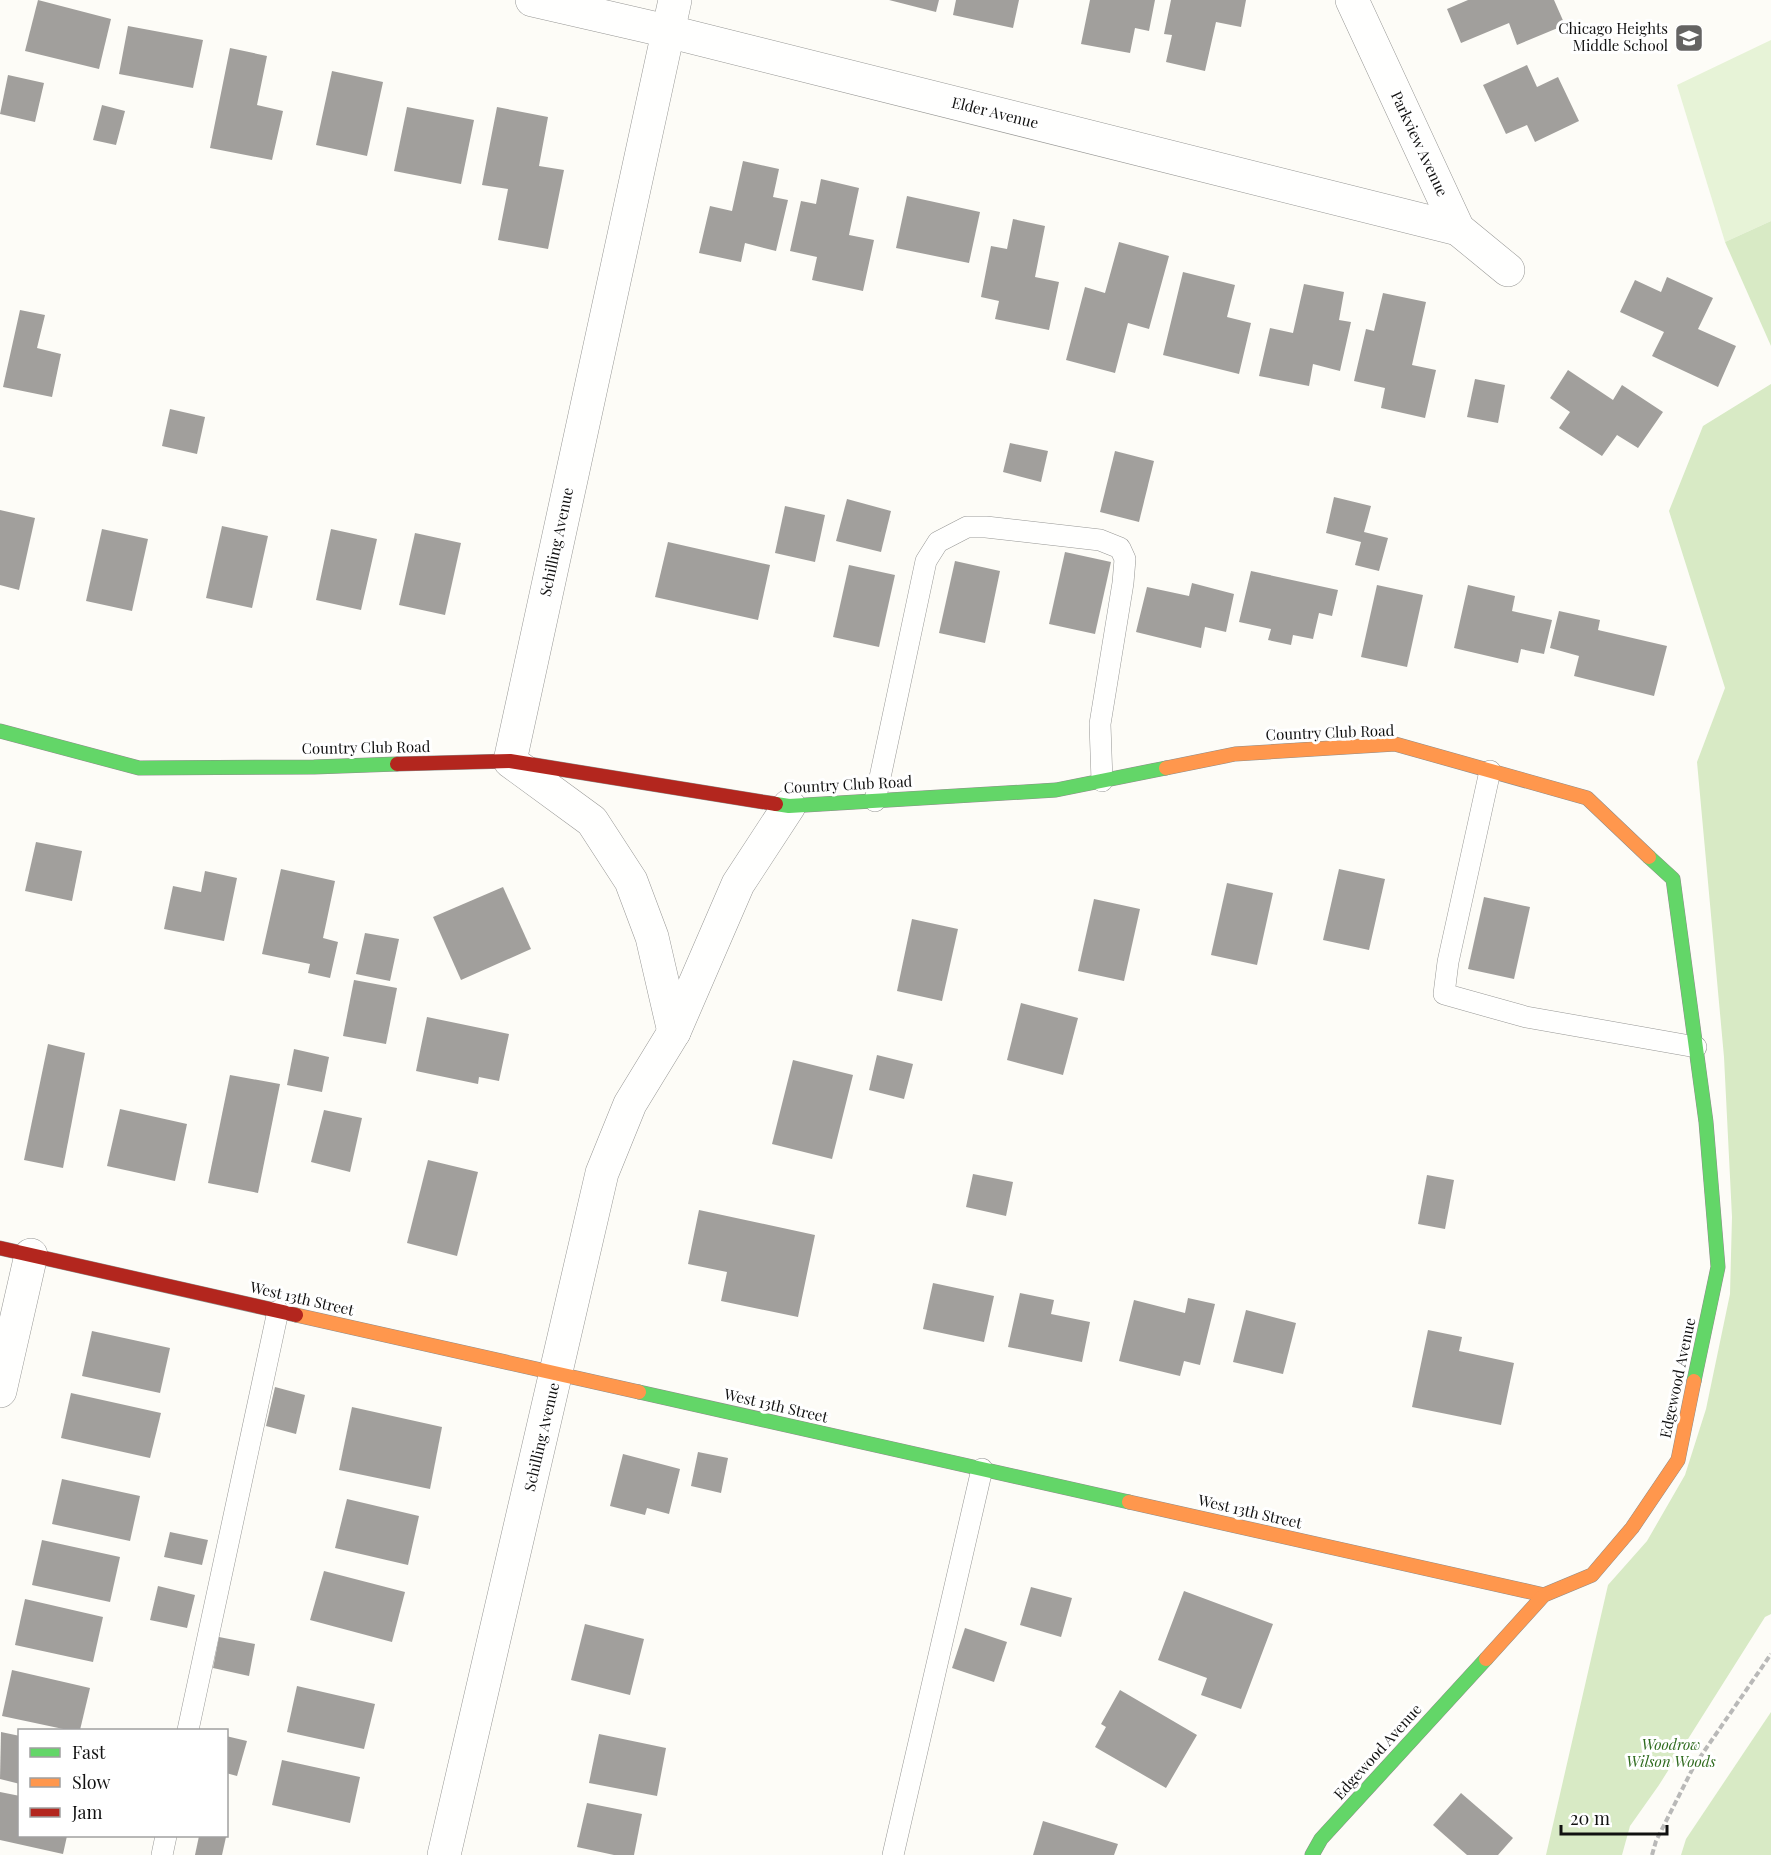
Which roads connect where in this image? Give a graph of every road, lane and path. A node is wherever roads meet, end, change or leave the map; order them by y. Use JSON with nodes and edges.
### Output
{"nodes":[{"id":1,"x":531,"y":0,"type":"edge"},
{"id":2,"x":675,"y":0,"type":"edge"},
{"id":3,"x":1352,"y":0,"type":"edge"},
{"id":4,"x":667,"y":31,"type":"junction"},
{"id":5,"x":1458,"y":229,"type":"junction"},
{"id":6,"x":1508,"y":270,"type":"dead end"},
{"id":7,"x":0,"y":731,"type":"edge"},
{"id":8,"x":510,"y":761,"type":"junction"},
{"id":9,"x":1490,"y":771,"type":"junction"},
{"id":10,"x":1102,"y":781,"type":"junction"},
{"id":11,"x":1587,"y":798,"type":"joint"},
{"id":12,"x":875,"y":801,"type":"junction"},
{"id":13,"x":789,"y":806,"type":"junction"},
{"id":14,"x":674,"y":1032,"type":"junction"},
{"id":15,"x":1696,"y":1047,"type":"junction"},
{"id":16,"x":0,"y":1248,"type":"edge"},
{"id":17,"x":32,"y":1255,"type":"junction"},
{"id":18,"x":278,"y":1311,"type":"junction"},
{"id":19,"x":556,"y":1373,"type":"junction"},
{"id":20,"x":0,"y":1391,"type":"edge"},
{"id":21,"x":982,"y":1469,"type":"junction"},
{"id":22,"x":1544,"y":1595,"type":"junction"},
{"id":23,"x":1771,"y":1654,"type":"edge"},
{"id":24,"x":188,"y":1729,"type":"edge"},
{"id":25,"x":166,"y":1837,"type":"edge"},
{"id":26,"x":162,"y":1855,"type":"edge"},
{"id":27,"x":444,"y":1855,"type":"edge"},
{"id":28,"x":893,"y":1855,"type":"edge"},
{"id":29,"x":1312,"y":1855,"type":"edge"},
{"id":30,"x":1652,"y":1855,"type":"edge"}],
"edges":[{"from":1,"to":4,"type":"street","name":"Elder Avenue"},
{"from":2,"to":4,"type":"street","name":"Schilling Avenue"},
{"from":3,"to":5,"type":"street","name":"Parkview Avenue"},
{"from":4,"to":5,"type":"street","name":"Elder Avenue"},
{"from":4,"to":8,"type":"street","name":"Schilling Avenue"},
{"from":5,"to":6,"type":"street","name":"Parkview Avenue"},
{"from":7,"to":8,"type":"street","name":"Country Club Road"},
{"from":8,"to":13,"type":"street","name":"Country Club Road"},
{"from":8,"to":14,"type":"street"},
{"from":9,"to":10,"type":"street","name":"Country Club Road"},
{"from":9,"to":11,"type":"street","name":"Country Club Road"},
{"from":9,"to":15,"type":"lane"},
{"from":10,"to":12,"type":"street","name":"Country Club Road"},
{"from":10,"to":12,"type":"lane"},
{"from":11,"to":15,"type":"street","name":"Edgewood Avenue"},
{"from":12,"to":13,"type":"street","name":"Country Club Road"},
{"from":13,"to":14,"type":"street","name":"Schilling Avenue"},
{"from":14,"to":19,"type":"street","name":"Schilling Avenue"},
{"from":15,"to":22,"type":"street","name":"Edgewood Avenue"},
{"from":16,"to":17,"type":"street","name":"West 13th Street"},
{"from":17,"to":18,"type":"street","name":"West 13th Street"},
{"from":17,"to":20,"type":"street"},
{"from":18,"to":19,"type":"street","name":"West 13th Street"},
{"from":18,"to":24,"type":"lane"},
{"from":19,"to":21,"type":"street","name":"West 13th Street"},
{"from":19,"to":27,"type":"street","name":"Schilling Avenue"},
{"from":21,"to":22,"type":"street","name":"West 13th Street"},
{"from":21,"to":28,"type":"lane"},
{"from":22,"to":29,"type":"street","name":"Edgewood Avenue"},
{"from":23,"to":30,"type":"path"},
{"from":25,"to":26,"type":"lane"}]}
